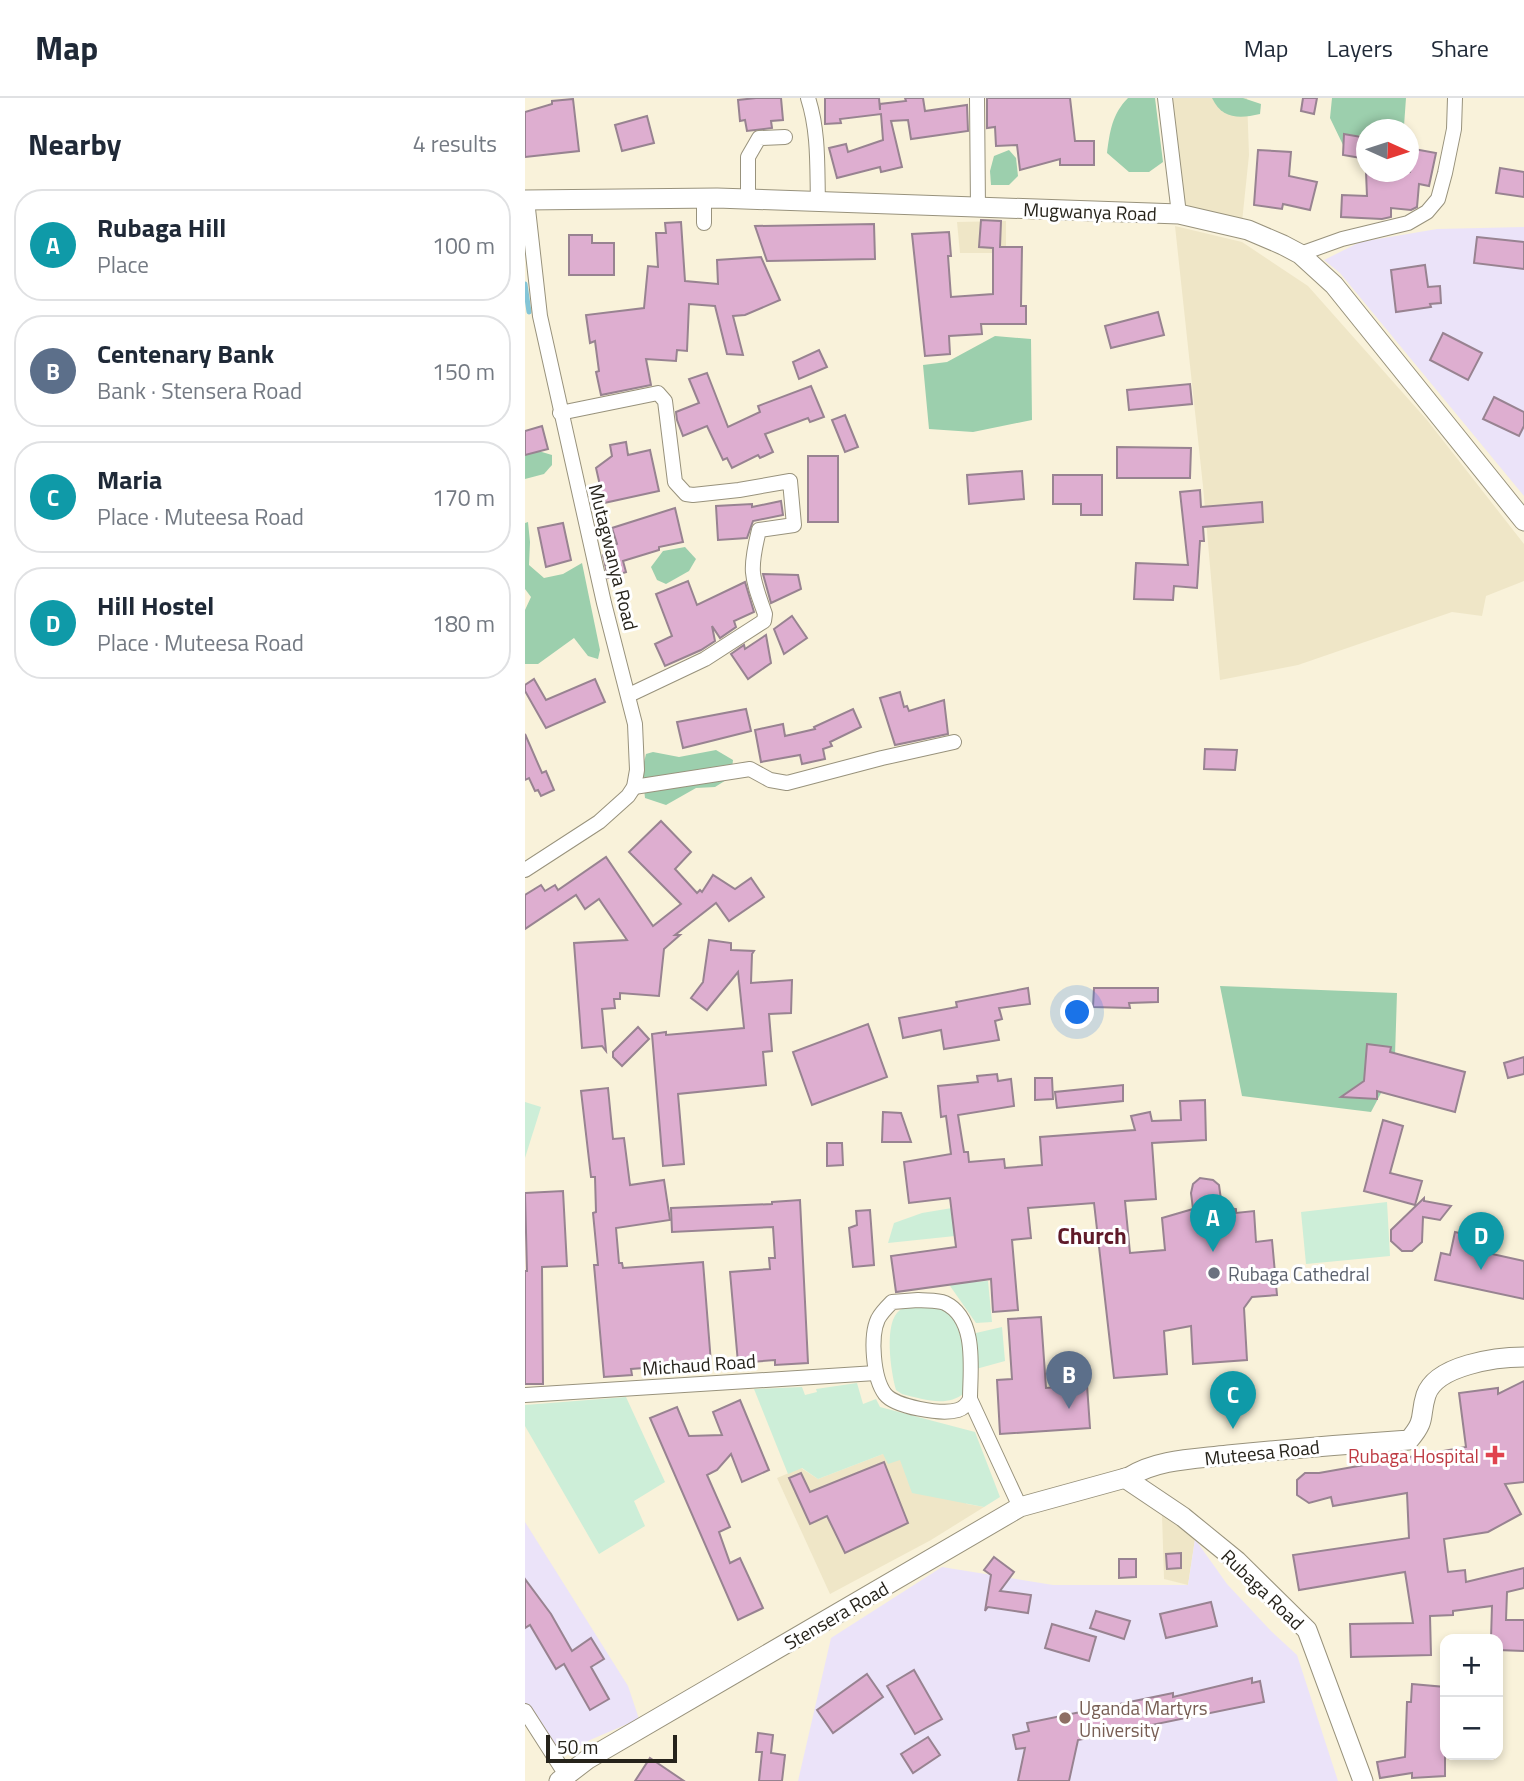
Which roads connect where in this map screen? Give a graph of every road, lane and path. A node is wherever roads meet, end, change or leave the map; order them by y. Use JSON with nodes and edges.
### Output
{"nodes":[{"id":1,"x":808,"y":98,"type":"edge"},
{"id":2,"x":977,"y":98,"type":"edge"},
{"id":3,"x":1165,"y":98,"type":"edge"},
{"id":4,"x":1455,"y":98,"type":"edge"},
{"id":5,"x":785,"y":137,"type":"dead end"},
{"id":6,"x":704,"y":198,"type":"junction"},
{"id":7,"x":748,"y":199,"type":"junction"},
{"id":8,"x":526,"y":200,"type":"edge"},
{"id":9,"x":818,"y":203,"type":"junction"},
{"id":10,"x":978,"y":208,"type":"junction"},
{"id":11,"x":1179,"y":214,"type":"junction"},
{"id":12,"x":704,"y":223,"type":"dead end"},
{"id":13,"x":1300,"y":254,"type":"junction"},
{"id":14,"x":560,"y":413,"type":"junction"},
{"id":15,"x":1524,"y":521,"type":"edge"},
{"id":16,"x":629,"y":695,"type":"junction"},
{"id":17,"x":954,"y":742,"type":"dead end"},
{"id":18,"x":634,"y":787,"type":"junction"},
{"id":19,"x":527,"y":864,"type":"edge"},
{"id":20,"x":1524,"y":1357,"type":"edge"},
{"id":21,"x":876,"y":1373,"type":"junction"},
{"id":22,"x":525,"y":1395,"type":"edge"},
{"id":23,"x":970,"y":1399,"type":"junction"},
{"id":24,"x":1125,"y":1478,"type":"junction"},
{"id":25,"x":1020,"y":1507,"type":"junction"},
{"id":26,"x":525,"y":1711,"type":"edge"},
{"id":27,"x":562,"y":1778,"type":"edge"},
{"id":28,"x":1363,"y":1781,"type":"edge"}],
"edges":[{"from":1,"to":9,"type":"street"},
{"from":2,"to":10,"type":"street"},
{"from":3,"to":11,"type":"street"},
{"from":4,"to":13,"type":"street"},
{"from":5,"to":7,"type":"street"},
{"from":6,"to":7,"type":"street","name":"Mugwanya Road"},
{"from":6,"to":8,"type":"street","name":"Mugwanya Road"},
{"from":6,"to":12,"type":"street"},
{"from":7,"to":9,"type":"street","name":"Mugwanya Road"},
{"from":8,"to":14,"type":"street","name":"Mutagwanya Road"},
{"from":9,"to":10,"type":"street","name":"Mugwanya Road"},
{"from":10,"to":11,"type":"street","name":"Mugwanya Road"},
{"from":11,"to":13,"type":"street","name":"Mugwanya Road"},
{"from":13,"to":15,"type":"street","name":"Mugwanya Road"},
{"from":14,"to":16,"type":"street","name":"Mutagwanya Road"},
{"from":14,"to":16,"type":"street"},
{"from":16,"to":18,"type":"street","name":"Mutagwanya Road"},
{"from":17,"to":18,"type":"street"},
{"from":18,"to":19,"type":"street"},
{"from":20,"to":24,"type":"street","name":"Muteesa Road"},
{"from":21,"to":22,"type":"street","name":"Michaud Road"},
{"from":21,"to":23,"type":"street"},
{"from":21,"to":23,"type":"street"},
{"from":23,"to":25,"type":"street"},
{"from":24,"to":25,"type":"street","name":"Stensera Road"},
{"from":24,"to":28,"type":"street","name":"Rubaga Road"},
{"from":25,"to":27,"type":"street","name":"Stensera Road"},
{"from":26,"to":27,"type":"street"}]}
